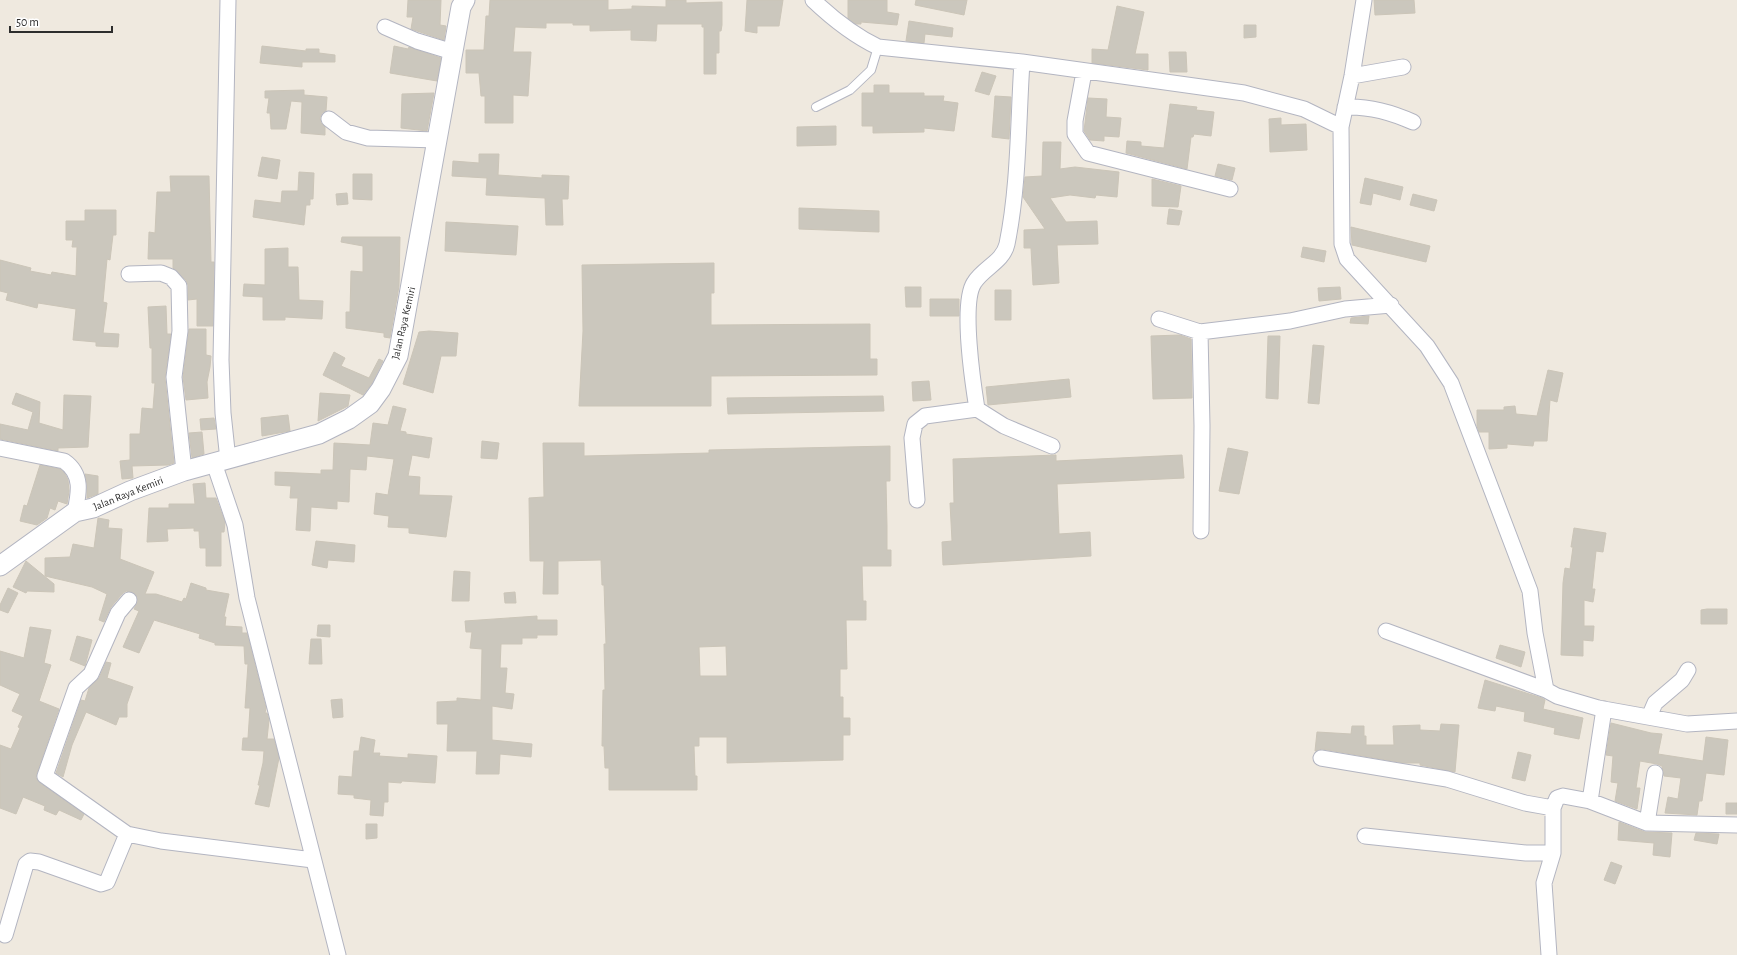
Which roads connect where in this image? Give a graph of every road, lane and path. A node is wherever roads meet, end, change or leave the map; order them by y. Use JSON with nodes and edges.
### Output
{"nodes":[{"id":1,"x":228,"y":0,"type":"edge"},
{"id":2,"x":465,"y":0,"type":"edge"},
{"id":3,"x":813,"y":0,"type":"edge"},
{"id":4,"x":1364,"y":0,"type":"edge"},
{"id":5,"x":385,"y":27,"type":"dead end"},
{"id":6,"x":878,"y":47,"type":"junction"},
{"id":7,"x":453,"y":52,"type":"junction"},
{"id":8,"x":1022,"y":62,"type":"junction"},
{"id":9,"x":1403,"y":67,"type":"dead end"},
{"id":10,"x":1084,"y":72,"type":"junction"},
{"id":11,"x":1352,"y":76,"type":"junction"},
{"id":12,"x":1345,"y":106,"type":"junction"},
{"id":13,"x":816,"y":107,"type":"dead end"},
{"id":14,"x":329,"y":119,"type":"dead end"},
{"id":15,"x":1413,"y":122,"type":"dead end"},
{"id":16,"x":1341,"y":127,"type":"junction"},
{"id":17,"x":437,"y":140,"type":"junction"},
{"id":18,"x":1230,"y":189,"type":"dead end"},
{"id":19,"x":129,"y":274,"type":"dead end"},
{"id":20,"x":1391,"y":305,"type":"junction"},
{"id":21,"x":1158,"y":319,"type":"dead end"},
{"id":22,"x":1200,"y":332,"type":"junction"},
{"id":23,"x":977,"y":409,"type":"junction"},
{"id":24,"x":1052,"y":446,"type":"dead end"},
{"id":25,"x":0,"y":448,"type":"edge"},
{"id":26,"x":221,"y":461,"type":"junction"},
{"id":27,"x":184,"y":471,"type":"junction"},
{"id":28,"x":917,"y":500,"type":"dead end"},
{"id":29,"x":75,"y":512,"type":"junction"},
{"id":30,"x":1200,"y":531,"type":"dead end"},
{"id":31,"x":0,"y":566,"type":"edge"},
{"id":32,"x":129,"y":600,"type":"dead end"},
{"id":33,"x":1386,"y":630,"type":"dead end"},
{"id":34,"x":1688,"y":670,"type":"dead end"},
{"id":35,"x":1546,"y":690,"type":"junction"},
{"id":36,"x":1604,"y":709,"type":"junction"},
{"id":37,"x":1649,"y":717,"type":"junction"},
{"id":38,"x":1737,"y":721,"type":"edge"},
{"id":39,"x":1321,"y":758,"type":"dead end"},
{"id":40,"x":1655,"y":774,"type":"dead end"},
{"id":41,"x":1590,"y":801,"type":"junction"},
{"id":42,"x":1553,"y":808,"type":"junction"},
{"id":43,"x":1647,"y":824,"type":"junction"},
{"id":44,"x":1737,"y":825,"type":"edge"},
{"id":45,"x":127,"y":834,"type":"junction"},
{"id":46,"x":1365,"y":836,"type":"dead end"},
{"id":47,"x":1553,"y":853,"type":"junction"},
{"id":48,"x":313,"y":860,"type":"junction"},
{"id":49,"x":5,"y":935,"type":"dead end"},
{"id":50,"x":338,"y":955,"type":"edge"},
{"id":51,"x":1549,"y":955,"type":"edge"}],
"edges":[{"from":1,"to":26,"type":"street"},
{"from":2,"to":7,"type":"street","name":"Jalan Raya Kemiri"},
{"from":3,"to":6,"type":"street"},
{"from":4,"to":11,"type":"street"},
{"from":5,"to":7,"type":"street"},
{"from":6,"to":8,"type":"street"},
{"from":6,"to":13,"type":"lane"},
{"from":7,"to":17,"type":"street","name":"Jalan Raya Kemiri"},
{"from":8,"to":10,"type":"street"},
{"from":8,"to":23,"type":"street"},
{"from":9,"to":11,"type":"street"},
{"from":10,"to":16,"type":"street"},
{"from":10,"to":18,"type":"street"},
{"from":11,"to":12,"type":"street"},
{"from":12,"to":15,"type":"street"},
{"from":12,"to":16,"type":"street"},
{"from":14,"to":17,"type":"street"},
{"from":16,"to":20,"type":"street"},
{"from":17,"to":26,"type":"street","name":"Jalan Raya Kemiri"},
{"from":19,"to":27,"type":"street"},
{"from":20,"to":22,"type":"street"},
{"from":20,"to":35,"type":"street"},
{"from":21,"to":22,"type":"street"},
{"from":22,"to":30,"type":"street"},
{"from":23,"to":24,"type":"street"},
{"from":23,"to":28,"type":"street"},
{"from":25,"to":29,"type":"street"},
{"from":26,"to":27,"type":"street","name":"Jalan Raya Kemiri"},
{"from":26,"to":48,"type":"street"},
{"from":27,"to":29,"type":"street","name":"Jalan Raya Kemiri"},
{"from":29,"to":31,"type":"street","name":"Jalan Raya Kemiri"},
{"from":32,"to":45,"type":"street"},
{"from":33,"to":35,"type":"street"},
{"from":34,"to":37,"type":"street"},
{"from":35,"to":36,"type":"street"},
{"from":36,"to":37,"type":"street"},
{"from":36,"to":41,"type":"street"},
{"from":37,"to":38,"type":"street"},
{"from":39,"to":42,"type":"street"},
{"from":40,"to":43,"type":"street"},
{"from":41,"to":42,"type":"street"},
{"from":41,"to":43,"type":"street"},
{"from":42,"to":47,"type":"street"},
{"from":43,"to":44,"type":"street"},
{"from":45,"to":48,"type":"street"},
{"from":45,"to":49,"type":"street"},
{"from":46,"to":47,"type":"street"},
{"from":47,"to":51,"type":"street"},
{"from":48,"to":50,"type":"street"}]}
